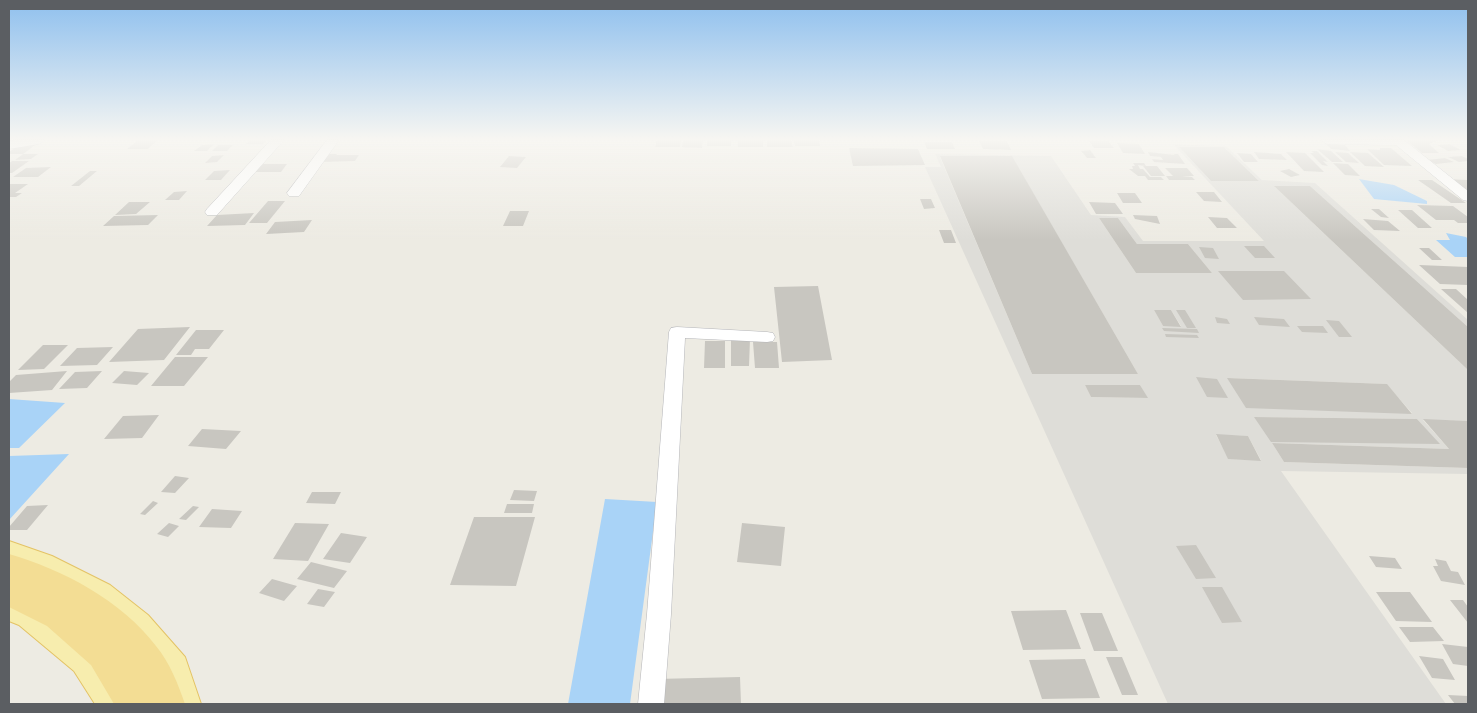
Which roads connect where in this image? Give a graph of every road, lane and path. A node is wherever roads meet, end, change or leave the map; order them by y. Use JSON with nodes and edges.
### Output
{"nodes":[{"id":1,"x":247,"y":173,"type":"edge"},
{"id":2,"x":309,"y":173,"type":"edge"},
{"id":3,"x":1438,"y":173,"type":"edge"},
{"id":4,"x":294,"y":193,"type":"dead end"},
{"id":5,"x":1468,"y":197,"type":"edge"},
{"id":6,"x":212,"y":212,"type":"dead end"},
{"id":7,"x":767,"y":337,"type":"dead end"},
{"id":8,"x":9,"y":553,"type":"edge"},
{"id":9,"x":9,"y":568,"type":"edge"},
{"id":10,"x":9,"y":590,"type":"edge"},
{"id":11,"x":9,"y":607,"type":"edge"},
{"id":12,"x":114,"y":704,"type":"edge"},
{"id":13,"x":136,"y":704,"type":"edge"},
{"id":14,"x":165,"y":704,"type":"edge"},
{"id":15,"x":184,"y":704,"type":"edge"},
{"id":16,"x":651,"y":704,"type":"edge"}],
"edges":[{"from":1,"to":6,"type":"street"},
{"from":2,"to":4,"type":"street"},
{"from":3,"to":5,"type":"street"},
{"from":7,"to":16,"type":"street"},
{"from":8,"to":15,"type":"main road"},
{"from":9,"to":14,"type":"highway"},
{"from":10,"to":13,"type":"highway"},
{"from":11,"to":12,"type":"main road"}]}
